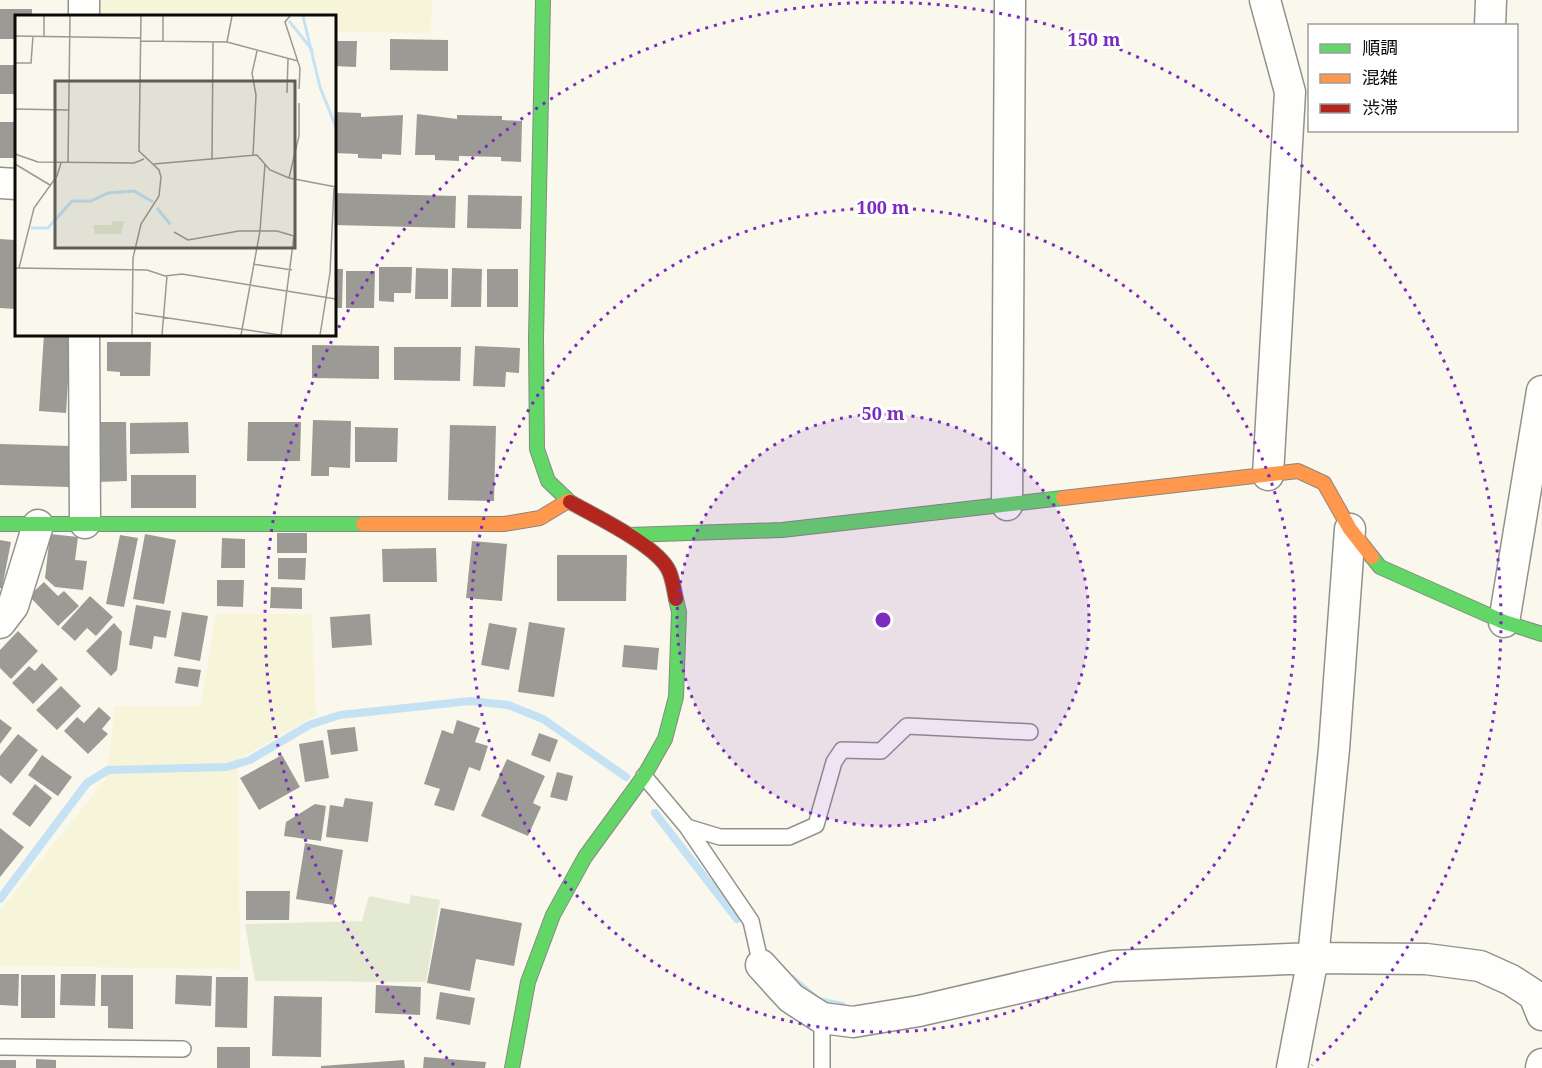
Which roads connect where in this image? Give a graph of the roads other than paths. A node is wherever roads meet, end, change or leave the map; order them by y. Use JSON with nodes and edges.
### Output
{"nodes":[{"id":1,"x":543,"y":0,"type":"edge"},
{"id":2,"x":1010,"y":0,"type":"edge"},
{"id":3,"x":1265,"y":0,"type":"edge"},
{"id":4,"x":1491,"y":0,"type":"edge"},
{"id":5,"x":1490,"y":24,"type":"edge"},
{"id":6,"x":0,"y":183,"type":"edge"},
{"id":7,"x":15,"y":184,"type":"edge"},
{"id":8,"x":84,"y":336,"type":"edge"},
{"id":9,"x":1542,"y":392,"type":"edge"},
{"id":10,"x":1268,"y":475,"type":"junction"},
{"id":11,"x":568,"y":501,"type":"junction"},
{"id":12,"x":1007,"y":506,"type":"junction"},
{"id":13,"x":86,"y":523,"type":"junction"},
{"id":14,"x":0,"y":524,"type":"edge"},
{"id":15,"x":38,"y":525,"type":"junction"},
{"id":16,"x":1350,"y":529,"type":"junction"},
{"id":17,"x":629,"y":535,"type":"junction"},
{"id":18,"x":1504,"y":622,"type":"junction"},
{"id":19,"x":0,"y":623,"type":"edge"},
{"id":20,"x":1542,"y":633,"type":"edge"},
{"id":21,"x":1030,"y":732,"type":"dead end"},
{"id":22,"x":644,"y":776,"type":"junction"},
{"id":23,"x":687,"y":827,"type":"junction"},
{"id":24,"x":1313,"y":958,"type":"junction"},
{"id":25,"x":761,"y":965,"type":"joint"},
{"id":26,"x":1542,"y":1015,"type":"edge"},
{"id":27,"x":822,"y":1018,"type":"junction"},
{"id":28,"x":0,"y":1047,"type":"edge"},
{"id":29,"x":183,"y":1048,"type":"dead end"},
{"id":30,"x":512,"y":1068,"type":"edge"},
{"id":31,"x":822,"y":1068,"type":"edge"},
{"id":32,"x":1292,"y":1068,"type":"edge"}],
"edges":[{"from":1,"to":11,"type":"street"},
{"from":2,"to":12,"type":"street"},
{"from":3,"to":10,"type":"street"},
{"from":4,"to":5,"type":"street"},
{"from":6,"to":7,"type":"street"},
{"from":8,"to":13,"type":"street"},
{"from":9,"to":18,"type":"street"},
{"from":10,"to":12,"type":"street"},
{"from":10,"to":16,"type":"street"},
{"from":11,"to":13,"type":"street"},
{"from":11,"to":17,"type":"street"},
{"from":12,"to":17,"type":"street"},
{"from":13,"to":15,"type":"street"},
{"from":14,"to":15,"type":"street"},
{"from":15,"to":19,"type":"street"},
{"from":16,"to":18,"type":"street"},
{"from":16,"to":24,"type":"street"},
{"from":17,"to":22,"type":"street"},
{"from":18,"to":20,"type":"street"},
{"from":21,"to":23,"type":"lane"},
{"from":22,"to":23,"type":"lane"},
{"from":22,"to":30,"type":"street"},
{"from":23,"to":25,"type":"lane"},
{"from":24,"to":26,"type":"street"},
{"from":24,"to":27,"type":"street"},
{"from":24,"to":32,"type":"street"},
{"from":25,"to":27,"type":"street"},
{"from":27,"to":31,"type":"lane"},
{"from":28,"to":29,"type":"lane"}]}
